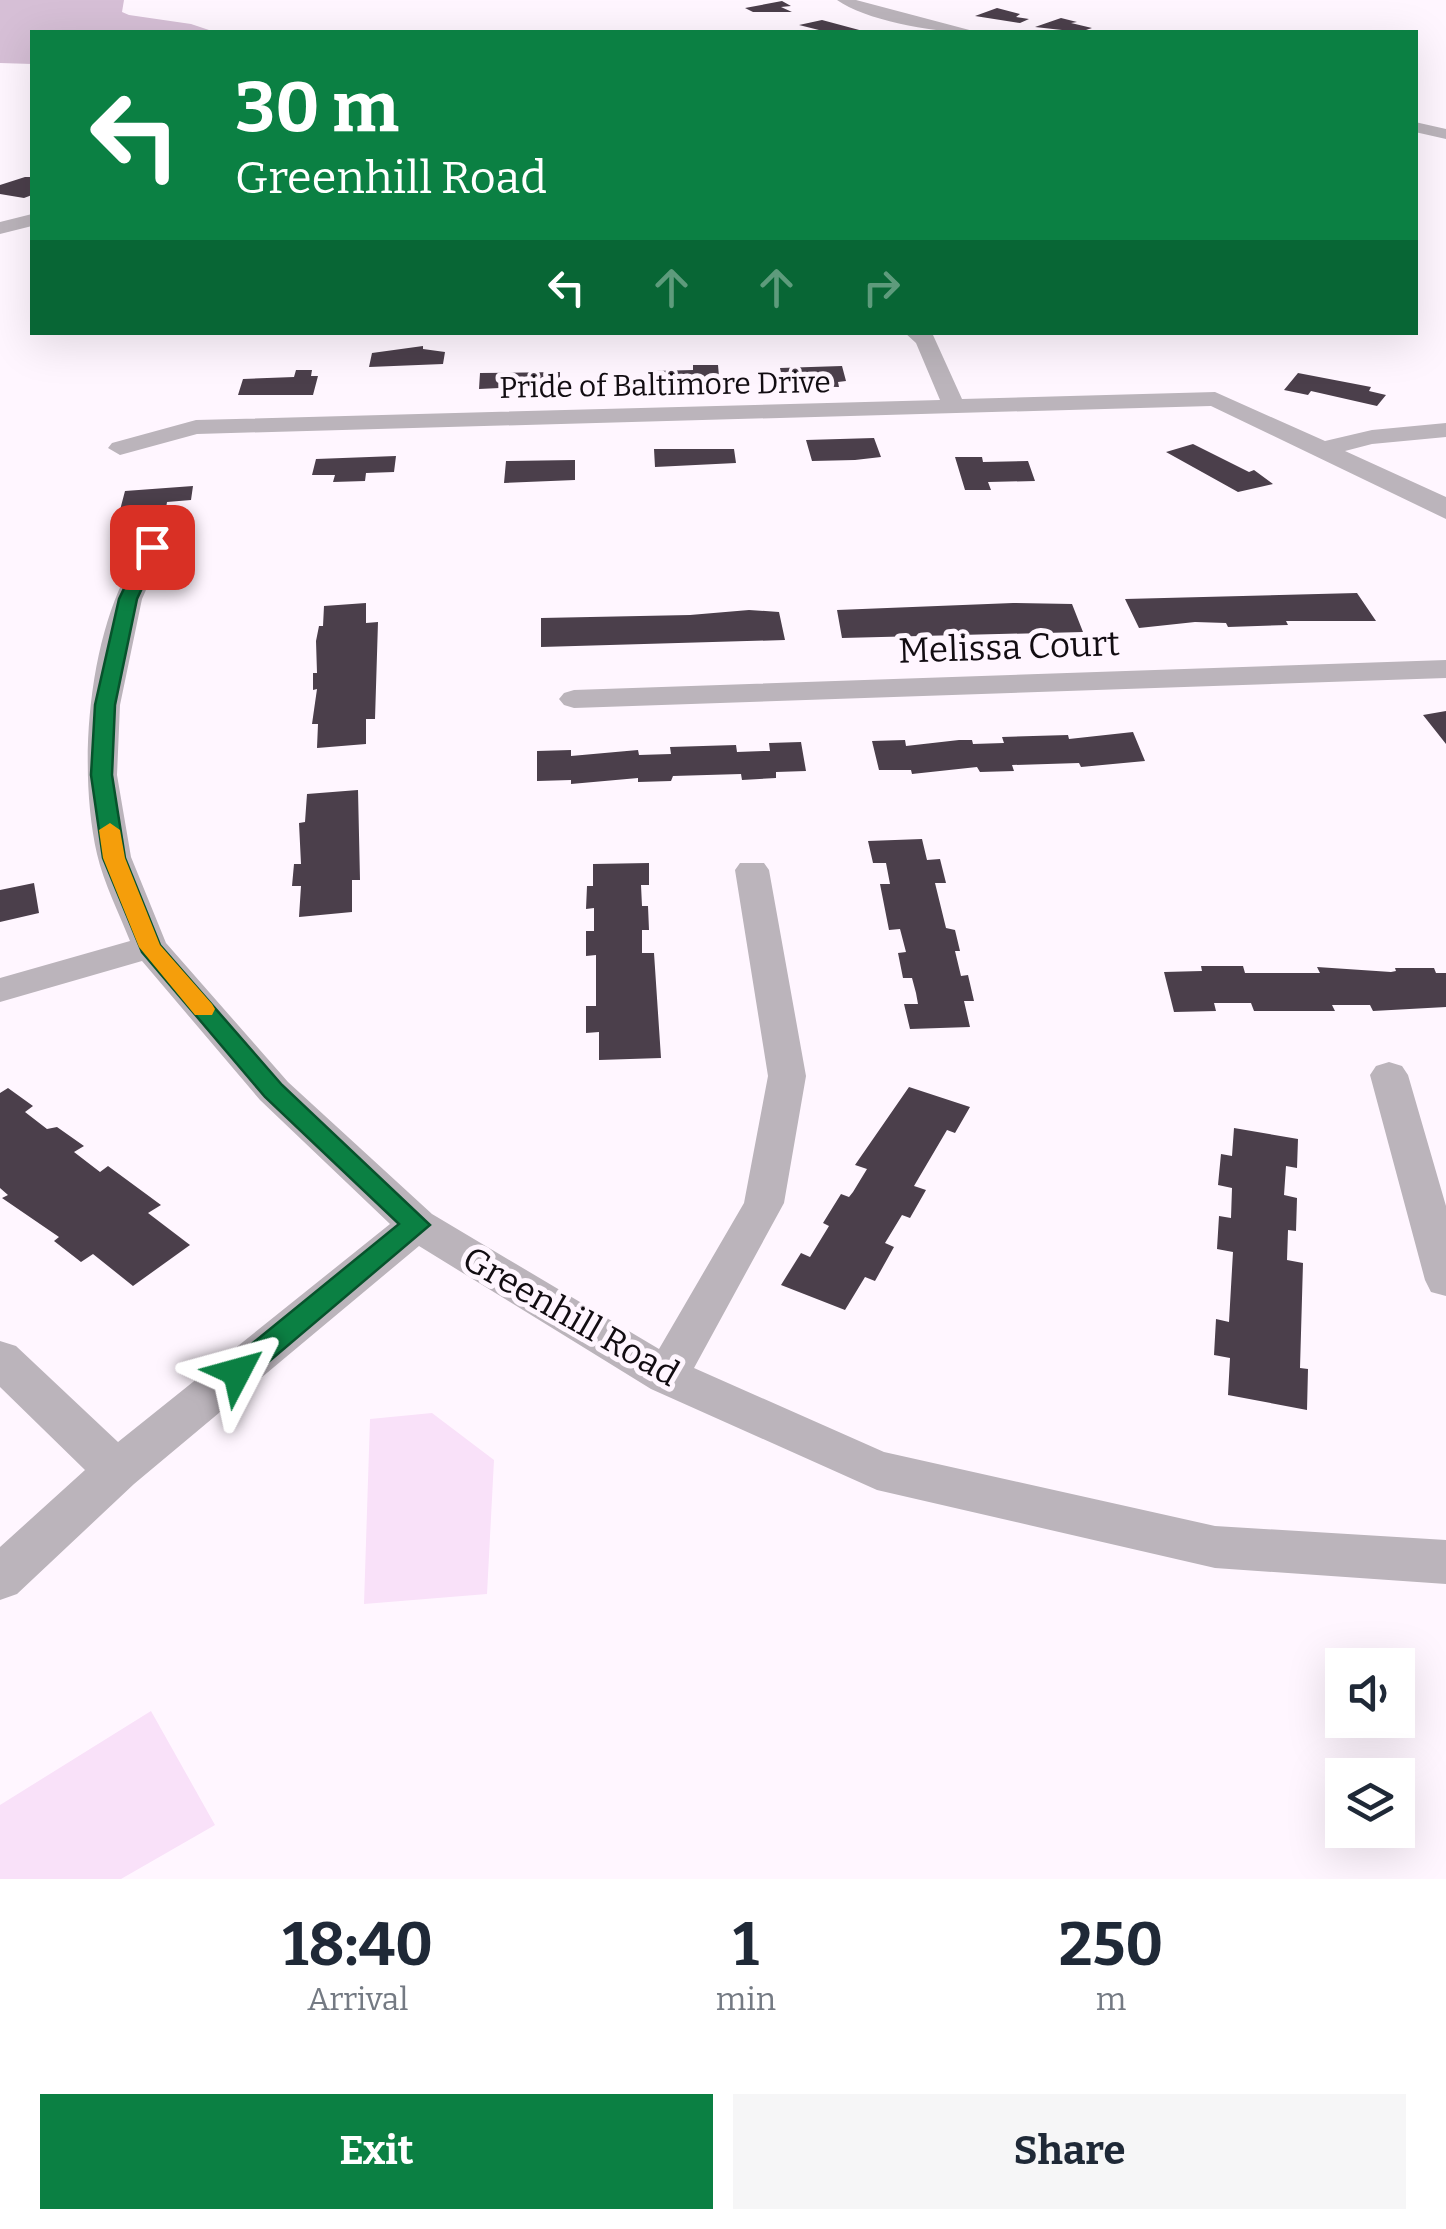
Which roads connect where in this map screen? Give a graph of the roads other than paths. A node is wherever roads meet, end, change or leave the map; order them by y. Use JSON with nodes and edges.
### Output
{"nodes":[{"id":1,"x":844,"y":0,"type":"edge"},
{"id":2,"x":960,"y":30,"type":"edge"},
{"id":3,"x":1418,"y":128,"type":"edge"},
{"id":4,"x":1446,"y":134,"type":"edge"},
{"id":5,"x":30,"y":220,"type":"edge"},
{"id":6,"x":0,"y":228,"type":"edge"},
{"id":7,"x":918,"y":335,"type":"edge"},
{"id":8,"x":956,"y":408,"type":"junction"},
{"id":9,"x":1446,"y":430,"type":"edge"},
{"id":10,"x":120,"y":448,"type":"dead end"},
{"id":11,"x":1324,"y":449,"type":"junction"},
{"id":12,"x":1446,"y":510,"type":"edge"},
{"id":13,"x":152,"y":547,"type":"dead end"},
{"id":14,"x":1446,"y":670,"type":"edge"},
{"id":15,"x":574,"y":699,"type":"dead end"},
{"id":16,"x":752,"y":870,"type":"dead end"},
{"id":17,"x":150,"y":947,"type":"junction"},
{"id":18,"x":0,"y":990,"type":"edge"},
{"id":19,"x":1389,"y":1075,"type":"dead end"},
{"id":20,"x":416,"y":1225,"type":"junction"},
{"id":21,"x":1446,"y":1280,"type":"edge"},
{"id":22,"x":0,"y":1359,"type":"edge"},
{"id":23,"x":667,"y":1376,"type":"junction"},
{"id":24,"x":118,"y":1470,"type":"junction"},
{"id":25,"x":1446,"y":1562,"type":"edge"},
{"id":26,"x":0,"y":1578,"type":"edge"}],
"edges":[{"from":1,"to":2,"type":"street"},
{"from":3,"to":4,"type":"street"},
{"from":5,"to":6,"type":"street"},
{"from":7,"to":8,"type":"street"},
{"from":8,"to":10,"type":"street","name":"Pride of Baltimore Drive"},
{"from":8,"to":11,"type":"street","name":"Pride of Baltimore Drive"},
{"from":9,"to":11,"type":"street"},
{"from":11,"to":12,"type":"street"},
{"from":13,"to":17,"type":"street","name":"Greenhill Road"},
{"from":14,"to":15,"type":"street","name":"Melissa Court"},
{"from":16,"to":23,"type":"street"},
{"from":17,"to":18,"type":"street"},
{"from":17,"to":20,"type":"street","name":"Greenhill Road"},
{"from":19,"to":21,"type":"street"},
{"from":20,"to":23,"type":"street","name":"Greenhill Road"},
{"from":20,"to":24,"type":"street"},
{"from":22,"to":24,"type":"street"},
{"from":23,"to":25,"type":"street","name":"Greenhill Road"},
{"from":24,"to":26,"type":"street"}]}
